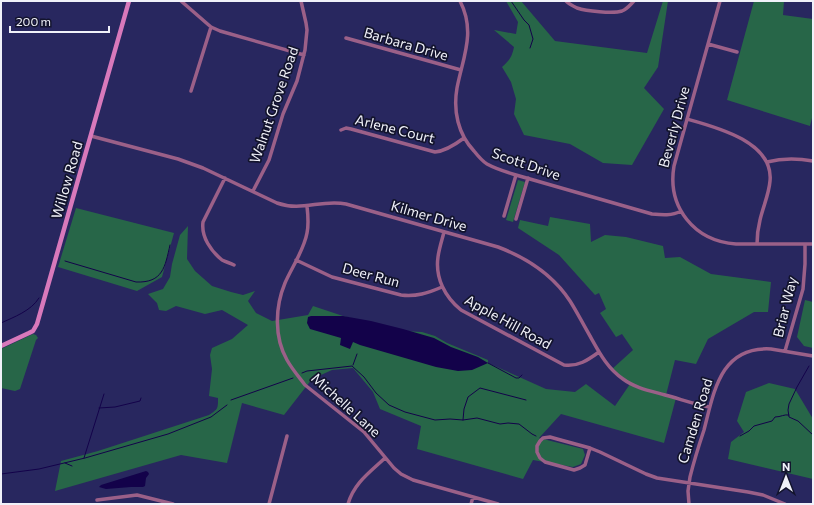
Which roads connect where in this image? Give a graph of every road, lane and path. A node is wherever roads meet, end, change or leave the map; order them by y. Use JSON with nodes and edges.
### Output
{"nodes":[{"id":1,"x":129,"y":1,"type":"edge"},
{"id":2,"x":181,"y":1,"type":"edge"},
{"id":3,"x":301,"y":1,"type":"edge"},
{"id":4,"x":460,"y":1,"type":"edge"},
{"id":5,"x":566,"y":1,"type":"edge"},
{"id":6,"x":634,"y":1,"type":"edge"},
{"id":7,"x":720,"y":1,"type":"edge"},
{"id":8,"x":211,"y":27,"type":"junction"},
{"id":9,"x":346,"y":38,"type":"dead end"},
{"id":10,"x":708,"y":44,"type":"junction"},
{"id":11,"x":737,"y":52,"type":"dead end"},
{"id":12,"x":304,"y":55,"type":"junction"},
{"id":13,"x":461,"y":70,"type":"junction"},
{"id":14,"x":191,"y":91,"type":"dead end"},
{"id":15,"x":687,"y":119,"type":"junction"},
{"id":16,"x":341,"y":130,"type":"dead end"},
{"id":17,"x":91,"y":136,"type":"junction"},
{"id":18,"x":464,"y":138,"type":"junction"},
{"id":19,"x":813,"y":161,"type":"edge"},
{"id":20,"x":767,"y":162,"type":"junction"},
{"id":21,"x":516,"y":175,"type":"junction"},
{"id":22,"x":225,"y":178,"type":"junction"},
{"id":23,"x":528,"y":178,"type":"junction"},
{"id":24,"x":252,"y":192,"type":"junction"},
{"id":25,"x":307,"y":206,"type":"junction"},
{"id":26,"x":681,"y":211,"type":"junction"},
{"id":27,"x":504,"y":216,"type":"dead end"},
{"id":28,"x":516,"y":219,"type":"dead end"},
{"id":29,"x":444,"y":232,"type":"junction"},
{"id":30,"x":757,"y":244,"type":"junction"},
{"id":31,"x":805,"y":244,"type":"junction"},
{"id":32,"x":813,"y":244,"type":"edge"},
{"id":33,"x":296,"y":260,"type":"junction"},
{"id":34,"x":234,"y":265,"type":"dead end"},
{"id":35,"x":442,"y":287,"type":"junction"},
{"id":36,"x":1,"y":346,"type":"edge"},
{"id":37,"x":785,"y":351,"type":"junction"},
{"id":38,"x":600,"y":352,"type":"junction"},
{"id":39,"x":813,"y":356,"type":"edge"},
{"id":40,"x":709,"y":407,"type":"junction"},
{"id":41,"x":288,"y":436,"type":"dead end"},
{"id":42,"x":590,"y":448,"type":"junction"},
{"id":43,"x":385,"y":458,"type":"junction"},
{"id":44,"x":689,"y":484,"type":"junction"},
{"id":45,"x":473,"y":497,"type":"junction"},
{"id":46,"x":97,"y":500,"type":"dead end"},
{"id":47,"x":173,"y":504,"type":"edge"},
{"id":48,"x":269,"y":504,"type":"edge"},
{"id":49,"x":348,"y":504,"type":"edge"},
{"id":50,"x":471,"y":504,"type":"edge"},
{"id":51,"x":498,"y":504,"type":"edge"},
{"id":52,"x":689,"y":504,"type":"edge"},
{"id":53,"x":785,"y":504,"type":"edge"}],
"edges":[{"from":1,"to":17,"type":"street","name":"Willow Road"},
{"from":2,"to":8,"type":"street"},
{"from":3,"to":12,"type":"street","name":"Walnut Grove Road"},
{"from":4,"to":13,"type":"street","name":"Scott Drive"},
{"from":5,"to":6,"type":"street"},
{"from":7,"to":10,"type":"street","name":"Beverly Drive"},
{"from":8,"to":12,"type":"street"},
{"from":8,"to":14,"type":"street"},
{"from":9,"to":13,"type":"street","name":"Barbara Drive"},
{"from":10,"to":11,"type":"street"},
{"from":10,"to":15,"type":"street","name":"Beverly Drive"},
{"from":12,"to":24,"type":"street","name":"Walnut Grove Road"},
{"from":13,"to":18,"type":"street","name":"Scott Drive"},
{"from":15,"to":20,"type":"street"},
{"from":15,"to":26,"type":"street","name":"Beverly Drive"},
{"from":16,"to":18,"type":"street","name":"Arlene Court"},
{"from":17,"to":22,"type":"street","name":"Kilmer Drive"},
{"from":17,"to":36,"type":"street","name":"Willow Road"},
{"from":18,"to":21,"type":"street","name":"Scott Drive"},
{"from":19,"to":20,"type":"street"},
{"from":20,"to":30,"type":"street"},
{"from":21,"to":23,"type":"street","name":"Scott Drive"},
{"from":21,"to":27,"type":"street"},
{"from":22,"to":24,"type":"street","name":"Kilmer Drive"},
{"from":22,"to":34,"type":"street"},
{"from":23,"to":26,"type":"street","name":"Scott Drive"},
{"from":23,"to":28,"type":"street"},
{"from":24,"to":25,"type":"street","name":"Kilmer Drive"},
{"from":25,"to":29,"type":"street","name":"Kilmer Drive"},
{"from":25,"to":33,"type":"street","name":"Michelle Lane"},
{"from":26,"to":30,"type":"street","name":"Beverly Drive"},
{"from":29,"to":35,"type":"street","name":"Apple Hill Road"},
{"from":29,"to":38,"type":"street","name":"Kilmer Drive"},
{"from":30,"to":31,"type":"street","name":"Beverly Drive"},
{"from":31,"to":32,"type":"street","name":"Beverly Drive"},
{"from":31,"to":37,"type":"street","name":"Briar Way"},
{"from":33,"to":35,"type":"street","name":"Deer Run"},
{"from":33,"to":43,"type":"street","name":"Michelle Lane"},
{"from":35,"to":38,"type":"street","name":"Apple Hill Road"},
{"from":37,"to":39,"type":"street","name":"Camden Road"},
{"from":37,"to":40,"type":"street","name":"Camden Road"},
{"from":38,"to":40,"type":"street","name":"Kilmer Drive"},
{"from":40,"to":44,"type":"street","name":"Camden Road"},
{"from":41,"to":48,"type":"street"},
{"from":42,"to":42,"type":"street"},
{"from":42,"to":44,"type":"street"},
{"from":43,"to":45,"type":"street","name":"Michelle Lane"},
{"from":43,"to":49,"type":"street"},
{"from":44,"to":52,"type":"street","name":"Camden Road"},
{"from":44,"to":53,"type":"street"},
{"from":45,"to":50,"type":"street"},
{"from":45,"to":51,"type":"street","name":"Michelle Lane"},
{"from":46,"to":47,"type":"street"}]}
